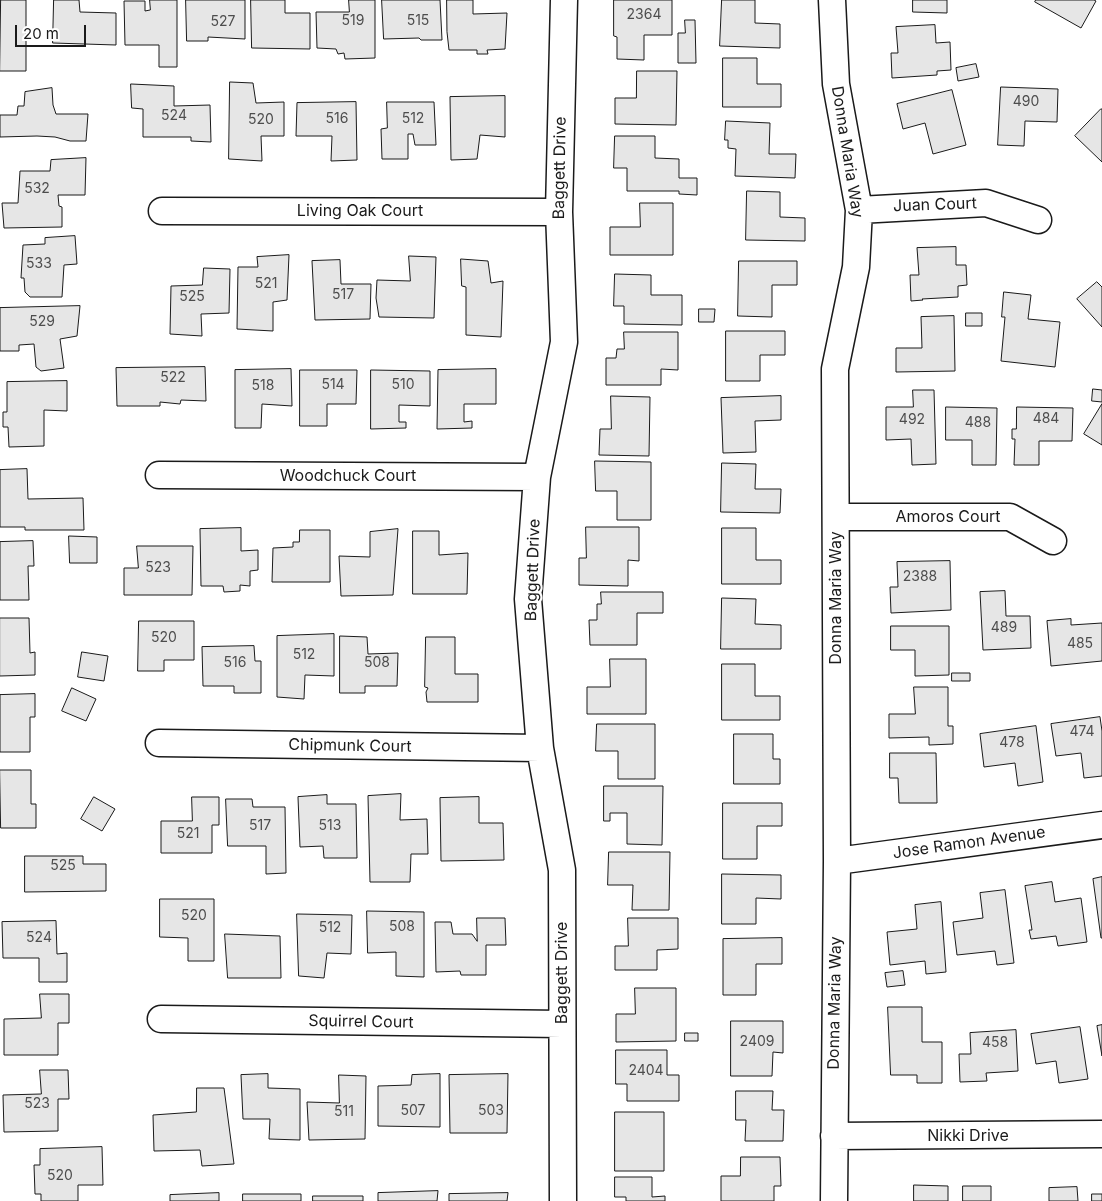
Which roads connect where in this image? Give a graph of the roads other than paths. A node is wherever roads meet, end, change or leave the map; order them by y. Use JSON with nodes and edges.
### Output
{"nodes":[{"id":1,"x":564,"y":0,"type":"edge"},
{"id":2,"x":832,"y":0,"type":"edge"},
{"id":3,"x":859,"y":210,"type":"junction"},
{"id":4,"x":162,"y":211,"type":"dead end"},
{"id":5,"x":559,"y":212,"type":"junction"},
{"id":6,"x":1038,"y":220,"type":"dead end"},
{"id":7,"x":159,"y":475,"type":"dead end"},
{"id":8,"x":537,"y":477,"type":"junction"},
{"id":9,"x":836,"y":517,"type":"junction"},
{"id":10,"x":1053,"y":541,"type":"dead end"},
{"id":11,"x":159,"y":743,"type":"dead end"},
{"id":12,"x":540,"y":748,"type":"junction"},
{"id":13,"x":1102,"y":825,"type":"edge"},
{"id":14,"x":837,"y":861,"type":"junction"},
{"id":15,"x":161,"y":1019,"type":"dead end"},
{"id":16,"x":562,"y":1024,"type":"junction"},
{"id":17,"x":1102,"y":1134,"type":"edge"},
{"id":18,"x":834,"y":1136,"type":"junction"},
{"id":19,"x":562,"y":1201,"type":"edge"},
{"id":20,"x":834,"y":1201,"type":"edge"}],
"edges":[{"from":1,"to":5,"type":"street","name":"Baggett Drive"},
{"from":2,"to":3,"type":"street","name":"Donna Maria Way"},
{"from":3,"to":6,"type":"street","name":"Juan Court"},
{"from":3,"to":9,"type":"street","name":"Donna Maria Way"},
{"from":4,"to":5,"type":"street","name":"Living Oak Court"},
{"from":5,"to":8,"type":"street","name":"Baggett Drive"},
{"from":7,"to":8,"type":"street","name":"Woodchuck Court"},
{"from":8,"to":12,"type":"street","name":"Baggett Drive"},
{"from":9,"to":10,"type":"street","name":"Amoros Court"},
{"from":9,"to":14,"type":"street","name":"Donna Maria Way"},
{"from":11,"to":12,"type":"street","name":"Chipmunk Court"},
{"from":12,"to":16,"type":"street","name":"Baggett Drive"},
{"from":13,"to":14,"type":"street","name":"Jose Ramon Avenue"},
{"from":14,"to":18,"type":"street","name":"Donna Maria Way"},
{"from":15,"to":16,"type":"street","name":"Squirrel Court"},
{"from":16,"to":19,"type":"street","name":"Baggett Drive"},
{"from":17,"to":18,"type":"street","name":"Nikki Drive"},
{"from":18,"to":20,"type":"street","name":"Donna Maria Way"}]}
